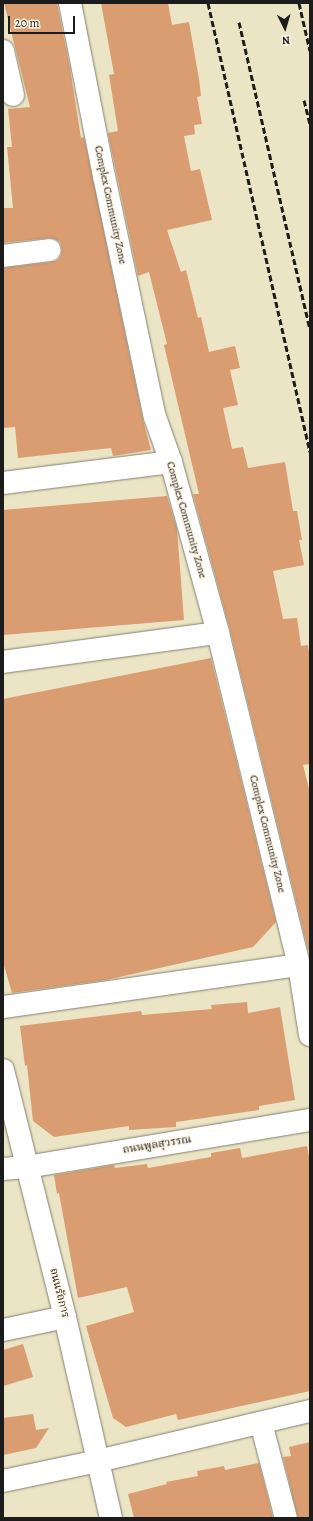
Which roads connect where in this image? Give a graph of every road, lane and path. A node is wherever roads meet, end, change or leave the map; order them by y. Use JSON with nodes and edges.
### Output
{"nodes":[{"id":1,"x":70,"y":3,"type":"edge"},
{"id":2,"x":3,"y":51,"type":"edge"},
{"id":3,"x":13,"y":95,"type":"dead end"},
{"id":4,"x":50,"y":250,"type":"dead end"},
{"id":5,"x":3,"y":256,"type":"edge"},
{"id":6,"x":171,"y":462,"type":"junction"},
{"id":7,"x":3,"y":483,"type":"edge"},
{"id":8,"x":218,"y":633,"type":"junction"},
{"id":9,"x":3,"y":662,"type":"edge"},
{"id":10,"x":299,"y":965,"type":"junction"},
{"id":11,"x":3,"y":1006,"type":"edge"},
{"id":12,"x":310,"y":1035,"type":"edge"},
{"id":13,"x":3,"y":1070,"type":"edge"},
{"id":14,"x":310,"y":1120,"type":"edge"},
{"id":15,"x":26,"y":1167,"type":"junction"},
{"id":16,"x":3,"y":1169,"type":"edge"},
{"id":17,"x":65,"y":1317,"type":"junction"},
{"id":18,"x":3,"y":1330,"type":"edge"},
{"id":19,"x":310,"y":1411,"type":"edge"},
{"id":20,"x":261,"y":1424,"type":"junction"},
{"id":21,"x":98,"y":1461,"type":"junction"},
{"id":22,"x":3,"y":1481,"type":"edge"},
{"id":23,"x":111,"y":1518,"type":"edge"},
{"id":24,"x":286,"y":1518,"type":"edge"}],
"edges":[{"from":1,"to":6,"type":"street","name":"Complex Community Zone"},
{"from":2,"to":3,"type":"street"},
{"from":4,"to":5,"type":"street"},
{"from":6,"to":7,"type":"street"},
{"from":6,"to":8,"type":"street","name":"Complex Community Zone"},
{"from":8,"to":9,"type":"street"},
{"from":8,"to":10,"type":"street","name":"Complex Community Zone"},
{"from":10,"to":11,"type":"street"},
{"from":10,"to":12,"type":"street","name":"Complex Community Zone"},
{"from":13,"to":15,"type":"street","name":"ถนนรัถการ"},
{"from":14,"to":15,"type":"street","name":"ถนนพูลสุวรรณ"},
{"from":15,"to":16,"type":"street","name":"ถนนพูลสุวรรณ"},
{"from":15,"to":17,"type":"street","name":"ถนนรัถการ"},
{"from":17,"to":18,"type":"street"},
{"from":17,"to":21,"type":"street","name":"ถนนรัถการ"},
{"from":19,"to":20,"type":"street"},
{"from":20,"to":21,"type":"street"},
{"from":20,"to":24,"type":"street"},
{"from":21,"to":22,"type":"street"},
{"from":21,"to":23,"type":"street","name":"ถนนรัถการ"}]}
